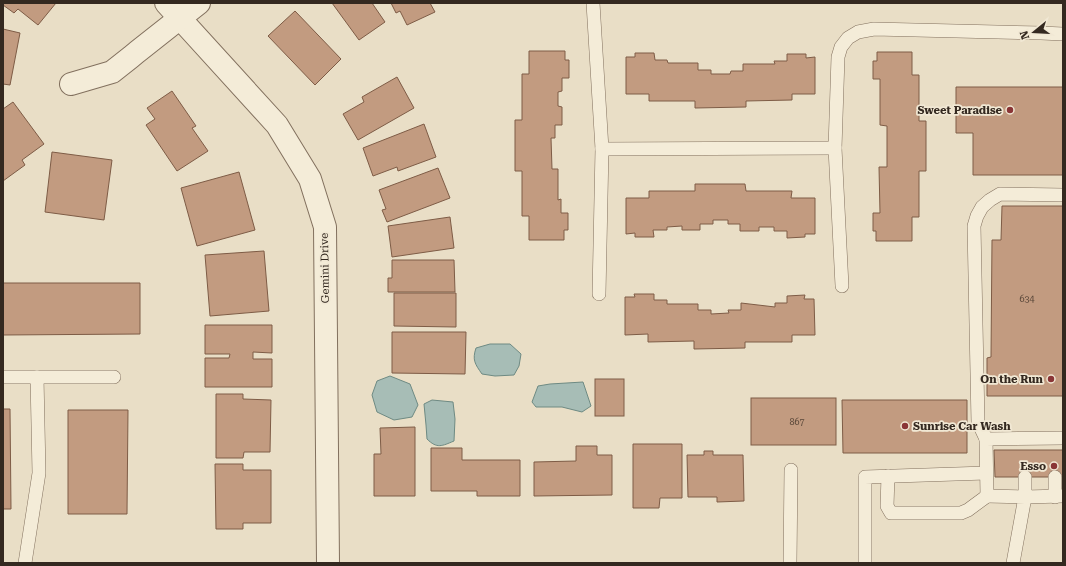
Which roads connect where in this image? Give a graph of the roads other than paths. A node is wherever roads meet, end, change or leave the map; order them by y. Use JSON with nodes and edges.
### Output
{"nodes":[{"id":1,"x":199,"y":3,"type":"edge"},
{"id":2,"x":593,"y":3,"type":"edge"},
{"id":3,"x":173,"y":11,"type":"edge"},
{"id":4,"x":1063,"y":34,"type":"edge"},
{"id":5,"x":71,"y":84,"type":"dead end"},
{"id":6,"x":835,"y":148,"type":"junction"},
{"id":7,"x":602,"y":149,"type":"junction"},
{"id":8,"x":1063,"y":195,"type":"edge"},
{"id":9,"x":842,"y":286,"type":"dead end"},
{"id":10,"x":599,"y":294,"type":"dead end"},
{"id":11,"x":37,"y":376,"type":"junction"},
{"id":12,"x":3,"y":377,"type":"edge"},
{"id":13,"x":114,"y":377,"type":"dead end"},
{"id":14,"x":986,"y":439,"type":"junction"},
{"id":15,"x":1058,"y":442,"type":"edge"},
{"id":16,"x":791,"y":470,"type":"dead end"},
{"id":17,"x":986,"y":473,"type":"junction"},
{"id":18,"x":888,"y":476,"type":"junction"},
{"id":19,"x":1025,"y":477,"type":"dead end"},
{"id":20,"x":1055,"y":477,"type":"dead end"},
{"id":21,"x":987,"y":496,"type":"junction"},
{"id":22,"x":1059,"y":496,"type":"edge"},
{"id":23,"x":1025,"y":497,"type":"junction"},
{"id":24,"x":25,"y":563,"type":"edge"},
{"id":25,"x":328,"y":563,"type":"edge"},
{"id":26,"x":790,"y":563,"type":"edge"},
{"id":27,"x":865,"y":563,"type":"edge"},
{"id":28,"x":1013,"y":563,"type":"edge"}],
"edges":[{"from":1,"to":3,"type":"street"},
{"from":2,"to":7,"type":"lane"},
{"from":3,"to":5,"type":"street"},
{"from":3,"to":25,"type":"street","name":"Gemini Drive"},
{"from":4,"to":6,"type":"lane"},
{"from":6,"to":7,"type":"lane"},
{"from":6,"to":9,"type":"lane"},
{"from":7,"to":10,"type":"lane"},
{"from":8,"to":14,"type":"lane"},
{"from":11,"to":12,"type":"lane"},
{"from":11,"to":13,"type":"lane"},
{"from":11,"to":24,"type":"lane"},
{"from":14,"to":15,"type":"lane"},
{"from":14,"to":17,"type":"lane"},
{"from":16,"to":26,"type":"lane"},
{"from":17,"to":18,"type":"lane"},
{"from":17,"to":21,"type":"lane"},
{"from":18,"to":21,"type":"lane"},
{"from":18,"to":27,"type":"lane"},
{"from":19,"to":23,"type":"lane"},
{"from":20,"to":22,"type":"lane"},
{"from":21,"to":23,"type":"lane"},
{"from":22,"to":23,"type":"lane"},
{"from":23,"to":28,"type":"lane"}]}
